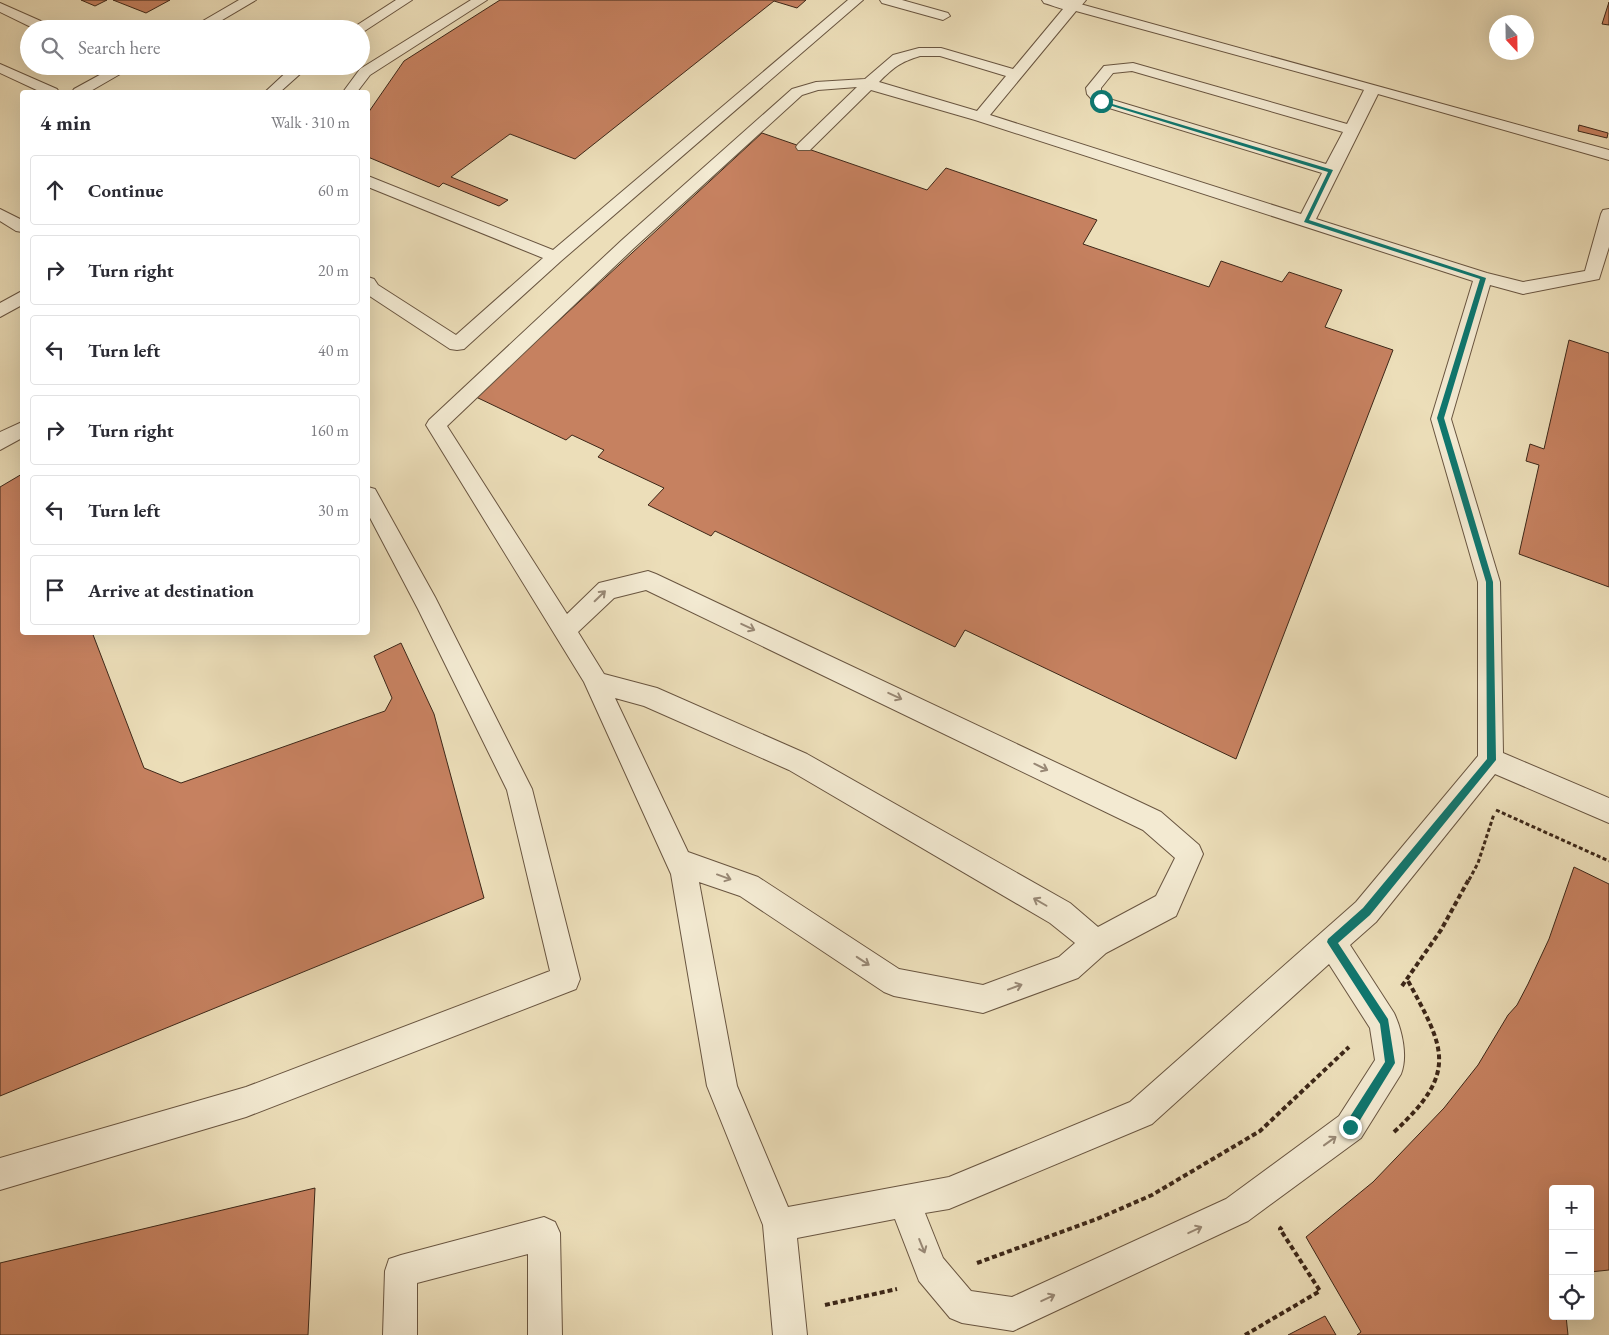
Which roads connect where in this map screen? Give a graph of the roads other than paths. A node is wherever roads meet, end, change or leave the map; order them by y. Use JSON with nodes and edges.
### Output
{"nodes":[{"id":1,"x":249,"y":0,"type":"edge"},
{"id":2,"x":406,"y":0,"type":"edge"},
{"id":3,"x":480,"y":0,"type":"edge"},
{"id":4,"x":856,"y":0,"type":"edge"},
{"id":5,"x":887,"y":0,"type":"edge"},
{"id":6,"x":1050,"y":0,"type":"edge"},
{"id":7,"x":1075,"y":3,"type":"edge"},
{"id":8,"x":0,"y":7,"type":"edge"},
{"id":9,"x":943,"y":16,"type":"dead end"},
{"id":10,"x":28,"y":20,"type":"edge"},
{"id":11,"x":212,"y":20,"type":"edge"},
{"id":12,"x":370,"y":22,"type":"edge"},
{"id":13,"x":0,"y":68,"type":"edge"},
{"id":14,"x":370,"y":68,"type":"edge"},
{"id":15,"x":1015,"y":74,"type":"junction"},
{"id":16,"x":110,"y":75,"type":"edge"},
{"id":17,"x":292,"y":75,"type":"edge"},
{"id":18,"x":362,"y":75,"type":"edge"},
{"id":19,"x":867,"y":84,"type":"junction"},
{"id":20,"x":1373,"y":88,"type":"junction"},
{"id":21,"x":48,"y":90,"type":"edge"},
{"id":22,"x":83,"y":90,"type":"edge"},
{"id":23,"x":274,"y":90,"type":"edge"},
{"id":24,"x":351,"y":90,"type":"edge"},
{"id":25,"x":980,"y":117,"type":"junction"},
{"id":26,"x":1352,"y":130,"type":"junction"},
{"id":27,"x":804,"y":147,"type":"dead end"},
{"id":28,"x":1609,"y":154,"type":"edge"},
{"id":29,"x":1331,"y":171,"type":"junction"},
{"id":30,"x":370,"y":182,"type":"edge"},
{"id":31,"x":0,"y":214,"type":"edge"},
{"id":32,"x":1609,"y":214,"type":"edge"},
{"id":33,"x":1306,"y":220,"type":"junction"},
{"id":34,"x":20,"y":226,"type":"edge"},
{"id":35,"x":555,"y":257,"type":"junction"},
{"id":36,"x":1483,"y":278,"type":"junction"},
{"id":37,"x":370,"y":286,"type":"edge"},
{"id":38,"x":20,"y":298,"type":"edge"},
{"id":39,"x":0,"y":311,"type":"edge"},
{"id":40,"x":20,"y":430,"type":"edge"},
{"id":41,"x":0,"y":442,"type":"edge"},
{"id":42,"x":370,"y":499,"type":"edge"},
{"id":43,"x":564,"y":630,"type":"junction"},
{"id":44,"x":596,"y":682,"type":"junction"},
{"id":45,"x":1491,"y":760,"type":"junction"},
{"id":46,"x":1609,"y":810,"type":"edge"},
{"id":47,"x":678,"y":861,"type":"junction"},
{"id":48,"x":1332,"y":942,"type":"junction"},
{"id":49,"x":1096,"y":943,"type":"junction"},
{"id":50,"x":0,"y":1174,"type":"edge"},
{"id":51,"x":904,"y":1201,"type":"junction"},
{"id":52,"x":779,"y":1225,"type":"junction"},
{"id":53,"x":400,"y":1335,"type":"edge"},
{"id":54,"x":545,"y":1335,"type":"edge"},
{"id":55,"x":790,"y":1335,"type":"edge"}],
"edges":[{"from":1,"to":11,"type":"lane"},
{"from":2,"to":12,"type":"lane"},
{"from":3,"to":14,"type":"lane"},
{"from":4,"to":35,"type":"lane"},
{"from":5,"to":9,"type":"lane"},
{"from":6,"to":7,"type":"street"},
{"from":7,"to":15,"type":"lane"},
{"from":7,"to":20,"type":"lane"},
{"from":8,"to":10,"type":"lane"},
{"from":13,"to":21,"type":"lane"},
{"from":15,"to":19,"type":"lane"},
{"from":15,"to":25,"type":"lane"},
{"from":16,"to":22,"type":"lane"},
{"from":17,"to":23,"type":"lane"},
{"from":18,"to":24,"type":"lane"},
{"from":19,"to":25,"type":"lane"},
{"from":19,"to":27,"type":"lane"},
{"from":19,"to":43,"type":"lane"},
{"from":20,"to":26,"type":"lane"},
{"from":20,"to":28,"type":"lane"},
{"from":25,"to":33,"type":"lane"},
{"from":26,"to":29,"type":"lane"},
{"from":26,"to":29,"type":"lane"},
{"from":29,"to":33,"type":"lane"},
{"from":30,"to":35,"type":"lane"},
{"from":31,"to":34,"type":"lane"},
{"from":32,"to":36,"type":"lane"},
{"from":33,"to":36,"type":"lane"},
{"from":35,"to":37,"type":"lane"},
{"from":36,"to":45,"type":"lane"},
{"from":38,"to":39,"type":"lane"},
{"from":40,"to":41,"type":"lane"},
{"from":42,"to":50,"type":"lane"},
{"from":43,"to":44,"type":"lane"},
{"from":43,"to":49,"type":"lane","one_way":true},
{"from":44,"to":47,"type":"lane"},
{"from":49,"to":44,"type":"lane","one_way":true},
{"from":45,"to":46,"type":"lane"},
{"from":45,"to":48,"type":"lane"},
{"from":47,"to":49,"type":"lane","one_way":true},
{"from":47,"to":52,"type":"lane"},
{"from":48,"to":51,"type":"lane"},
{"from":51,"to":48,"type":"lane","one_way":true},
{"from":51,"to":52,"type":"lane"},
{"from":52,"to":55,"type":"lane"},
{"from":53,"to":54,"type":"lane"}]}
